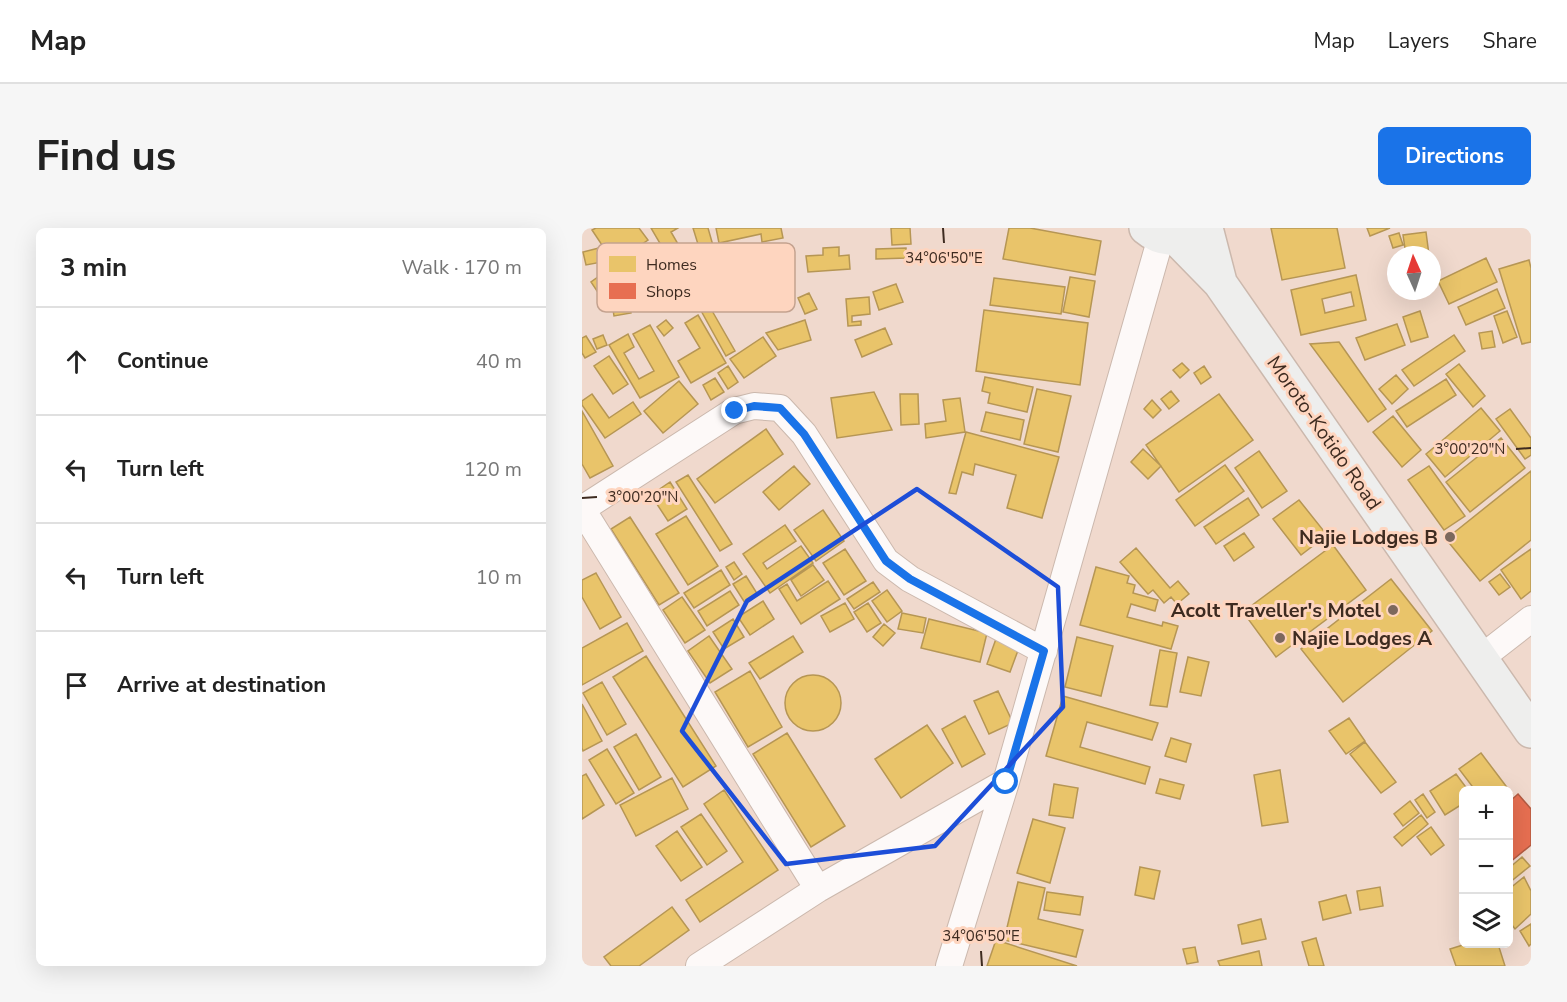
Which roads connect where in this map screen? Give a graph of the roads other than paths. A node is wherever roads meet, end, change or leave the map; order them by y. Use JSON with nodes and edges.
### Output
{"nodes":[{"id":1,"x":1177,"y":232,"type":"edge"},
{"id":2,"x":582,"y":509,"type":"edge"},
{"id":3,"x":1531,"y":618,"type":"edge"},
{"id":4,"x":1044,"y":651,"type":"junction"},
{"id":5,"x":1481,"y":658,"type":"junction"},
{"id":6,"x":1531,"y":731,"type":"edge"},
{"id":7,"x":1006,"y":782,"type":"junction"},
{"id":8,"x":818,"y":889,"type":"junction"},
{"id":9,"x":699,"y":966,"type":"edge"},
{"id":10,"x":949,"y":966,"type":"edge"}],
"edges":[{"from":1,"to":4,"type":"street"},
{"from":1,"to":5,"type":"main road","name":"Moroto-Kotido Road"},
{"from":2,"to":4,"type":"street"},
{"from":2,"to":8,"type":"street"},
{"from":3,"to":5,"type":"street"},
{"from":4,"to":7,"type":"street"},
{"from":5,"to":6,"type":"main road","name":"Moroto-Kotido Road"},
{"from":7,"to":8,"type":"street"},
{"from":7,"to":10,"type":"street"},
{"from":8,"to":9,"type":"street"}]}
